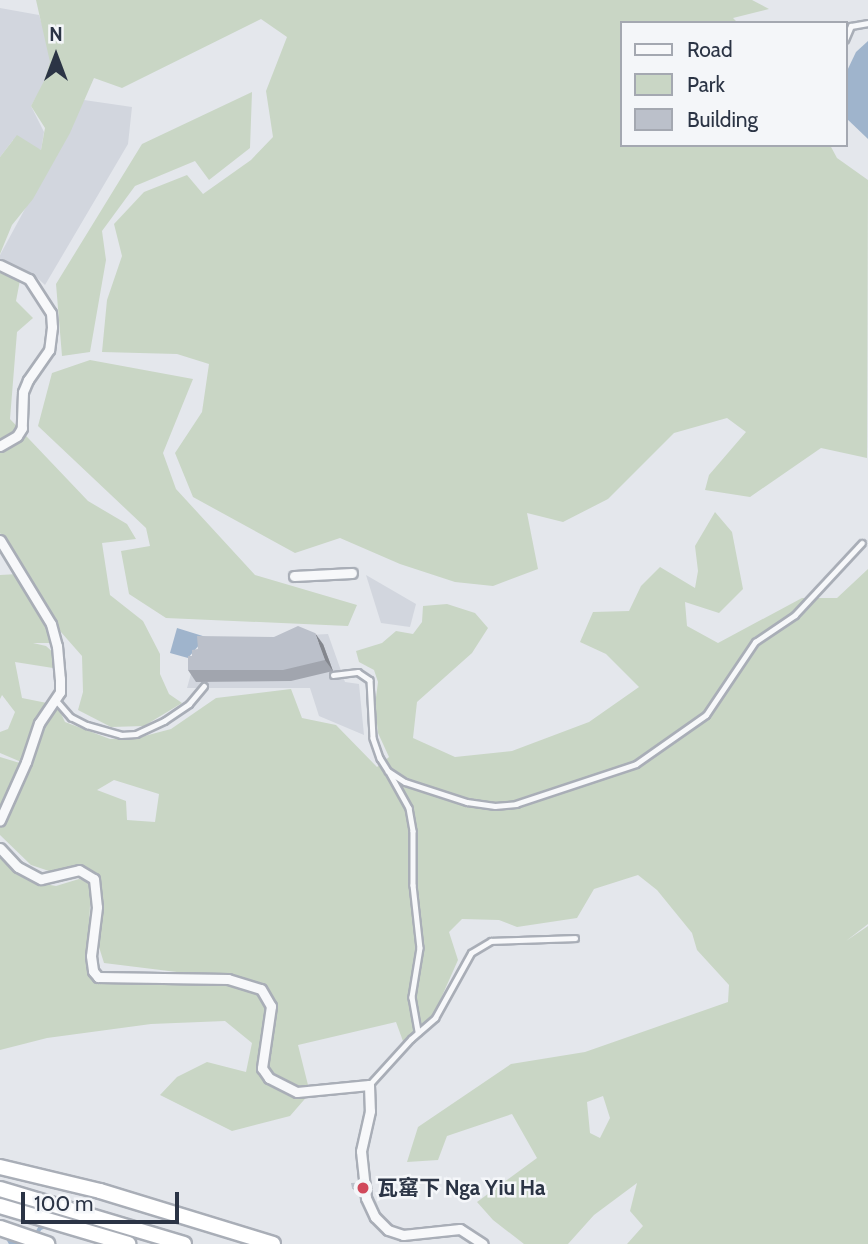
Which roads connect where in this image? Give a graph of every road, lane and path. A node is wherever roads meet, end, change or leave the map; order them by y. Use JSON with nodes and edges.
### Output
{"nodes":[{"id":1,"x":868,"y":23,"type":"edge"},
{"id":2,"x":847,"y":35,"type":"edge"},
{"id":3,"x":0,"y":265,"type":"edge"},
{"id":4,"x":0,"y":446,"type":"edge"},
{"id":5,"x":0,"y":540,"type":"edge"},
{"id":6,"x":862,"y":543,"type":"dead end"},
{"id":7,"x":352,"y":573,"type":"dead end"},
{"id":8,"x":295,"y":576,"type":"dead end"},
{"id":9,"x":333,"y":675,"type":"dead end"},
{"id":10,"x":204,"y":685,"type":"dead end"},
{"id":11,"x":55,"y":699,"type":"junction"},
{"id":12,"x":388,"y":771,"type":"junction"},
{"id":13,"x":0,"y":820,"type":"edge"},
{"id":14,"x":0,"y":848,"type":"edge"},
{"id":15,"x":575,"y":938,"type":"dead end"},
{"id":16,"x":418,"y":1033,"type":"junction"},
{"id":17,"x":369,"y":1085,"type":"junction"},
{"id":18,"x":0,"y":1167,"type":"edge"},
{"id":19,"x":0,"y":1189,"type":"edge"},
{"id":20,"x":0,"y":1206,"type":"edge"},
{"id":21,"x":0,"y":1228,"type":"edge"},
{"id":22,"x":47,"y":1244,"type":"edge"},
{"id":23,"x":128,"y":1244,"type":"edge"},
{"id":24,"x":184,"y":1244,"type":"edge"},
{"id":25,"x":273,"y":1244,"type":"edge"},
{"id":26,"x":483,"y":1244,"type":"edge"}],
"edges":[{"from":1,"to":2,"type":"lane"},
{"from":3,"to":4,"type":"street"},
{"from":5,"to":11,"type":"street"},
{"from":6,"to":12,"type":"lane"},
{"from":7,"to":8,"type":"street"},
{"from":9,"to":12,"type":"lane"},
{"from":10,"to":11,"type":"lane"},
{"from":11,"to":13,"type":"street"},
{"from":12,"to":16,"type":"lane"},
{"from":14,"to":17,"type":"street"},
{"from":15,"to":16,"type":"lane"},
{"from":16,"to":17,"type":"lane"},
{"from":17,"to":26,"type":"street"},
{"from":18,"to":25,"type":"highway"},
{"from":19,"to":24,"type":"highway"},
{"from":20,"to":23,"type":"highway"},
{"from":21,"to":22,"type":"highway"}]}
